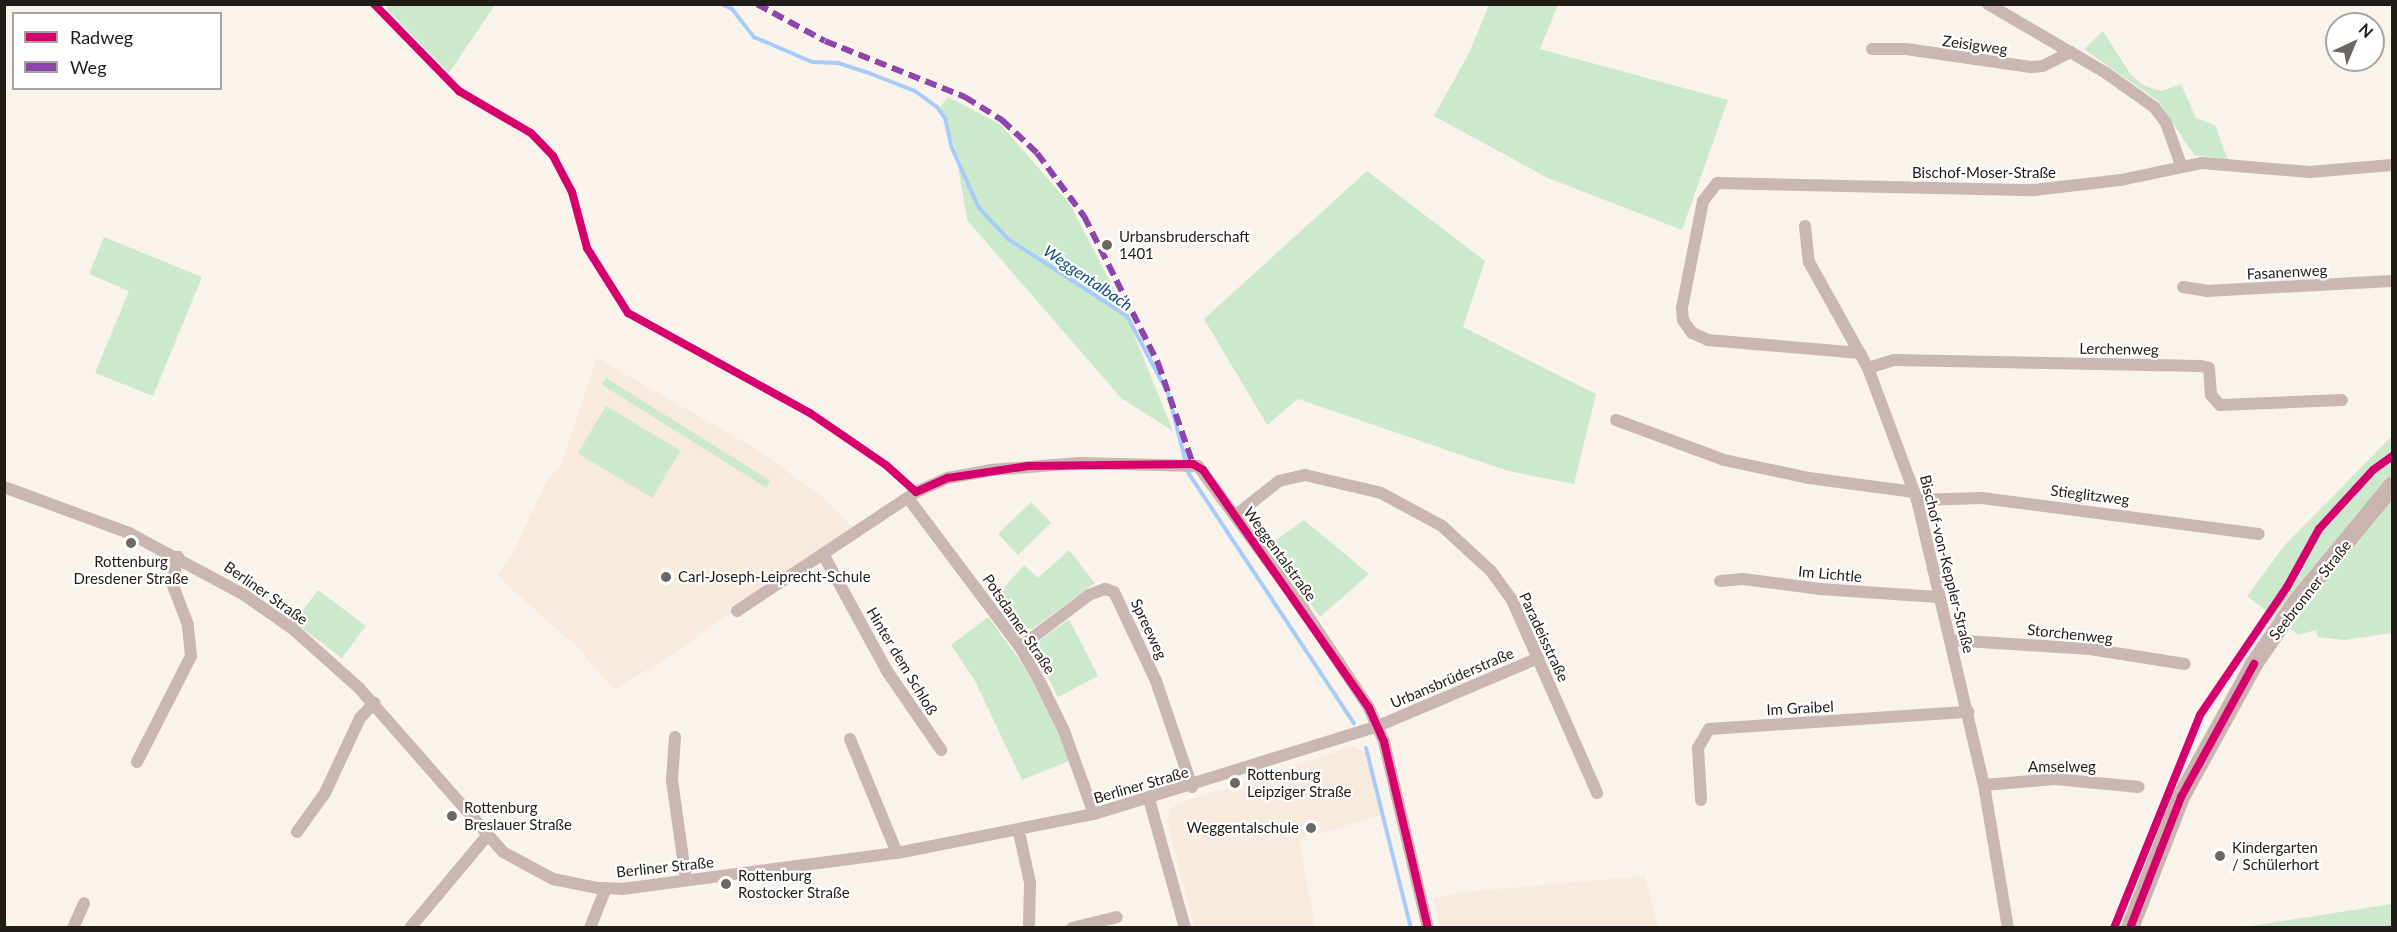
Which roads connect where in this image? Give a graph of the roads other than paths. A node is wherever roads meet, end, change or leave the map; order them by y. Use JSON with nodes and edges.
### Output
{"nodes":[{"id":1,"x":1988,"y":4,"type":"edge"},
{"id":2,"x":1872,"y":49,"type":"dead end"},
{"id":3,"x":2071,"y":52,"type":"junction"},
{"id":4,"x":2181,"y":165,"type":"junction"},
{"id":5,"x":2392,"y":165,"type":"edge"},
{"id":6,"x":1805,"y":226,"type":"dead end"},
{"id":7,"x":2392,"y":281,"type":"edge"},
{"id":8,"x":2182,"y":287,"type":"dead end"},
{"id":9,"x":1860,"y":353,"type":"junction"},
{"id":10,"x":1868,"y":368,"type":"junction"},
{"id":11,"x":2342,"y":400,"type":"dead end"},
{"id":12,"x":1616,"y":420,"type":"dead end"},
{"id":13,"x":2392,"y":486,"type":"edge"},
{"id":14,"x":4,"y":487,"type":"edge"},
{"id":15,"x":1916,"y":496,"type":"junction"},
{"id":16,"x":908,"y":498,"type":"junction"},
{"id":17,"x":1236,"y":515,"type":"junction"},
{"id":18,"x":2259,"y":534,"type":"dead end"},
{"id":19,"x":823,"y":554,"type":"junction"},
{"id":20,"x":178,"y":557,"type":"junction"},
{"id":21,"x":1720,"y":581,"type":"dead end"},
{"id":22,"x":1938,"y":597,"type":"junction"},
{"id":23,"x":737,"y":611,"type":"dead end"},
{"id":24,"x":1950,"y":640,"type":"junction"},
{"id":25,"x":1020,"y":647,"type":"junction"},
{"id":26,"x":1538,"y":658,"type":"junction"},
{"id":27,"x":2185,"y":664,"type":"dead end"},
{"id":28,"x":374,"y":703,"type":"junction"},
{"id":29,"x":1968,"y":712,"type":"junction"},
{"id":30,"x":1378,"y":726,"type":"junction"},
{"id":31,"x":675,"y":737,"type":"dead end"},
{"id":32,"x":850,"y":739,"type":"dead end"},
{"id":33,"x":940,"y":750,"type":"dead end"},
{"id":34,"x":137,"y":762,"type":"dead end"},
{"id":35,"x":1984,"y":785,"type":"junction"},
{"id":36,"x":1192,"y":787,"type":"junction"},
{"id":37,"x":2139,"y":787,"type":"dead end"},
{"id":38,"x":1597,"y":793,"type":"dead end"},
{"id":39,"x":1149,"y":799,"type":"junction"},
{"id":40,"x":1701,"y":800,"type":"dead end"},
{"id":41,"x":1094,"y":814,"type":"junction"},
{"id":42,"x":297,"y":832,"type":"dead end"},
{"id":43,"x":1019,"y":832,"type":"junction"},
{"id":44,"x":486,"y":837,"type":"junction"},
{"id":45,"x":897,"y":853,"type":"junction"},
{"id":46,"x":686,"y":880,"type":"junction"},
{"id":47,"x":606,"y":888,"type":"junction"},
{"id":48,"x":84,"y":903,"type":"dead end"},
{"id":49,"x":1118,"y":917,"type":"dead end"},
{"id":50,"x":73,"y":927,"type":"edge"},
{"id":51,"x":410,"y":927,"type":"edge"},
{"id":52,"x":590,"y":927,"type":"edge"},
{"id":53,"x":1029,"y":927,"type":"edge"},
{"id":54,"x":1072,"y":927,"type":"edge"},
{"id":55,"x":1185,"y":927,"type":"edge"},
{"id":56,"x":1428,"y":927,"type":"edge"},
{"id":57,"x":2008,"y":927,"type":"edge"},
{"id":58,"x":2130,"y":927,"type":"edge"}],
"edges":[{"from":1,"to":3,"type":"street"},
{"from":2,"to":3,"type":"street","name":"Zeisigweg"},
{"from":3,"to":4,"type":"street"},
{"from":4,"to":5,"type":"street","name":"Bischof-Moser-Straße"},
{"from":4,"to":9,"type":"street","name":"Bischof-Moser-Straße"},
{"from":6,"to":9,"type":"street","name":"Bischof-von-Keppler-Straße"},
{"from":7,"to":8,"type":"street","name":"Fasanenweg"},
{"from":9,"to":10,"type":"street","name":"Bischof-von-Keppler-Straße"},
{"from":10,"to":11,"type":"street","name":"Lerchenweg"},
{"from":10,"to":15,"type":"street","name":"Bischof-von-Keppler-Straße"},
{"from":12,"to":15,"type":"street","name":"Stieglitzweg"},
{"from":13,"to":58,"type":"street","name":"Seebronner Straße"},
{"from":14,"to":20,"type":"street","name":"Berliner Straße"},
{"from":15,"to":18,"type":"street","name":"Stieglitzweg"},
{"from":15,"to":22,"type":"street","name":"Bischof-von-Keppler-Straße"},
{"from":16,"to":17,"type":"street","name":"Weggentalstraße"},
{"from":16,"to":19,"type":"street","name":"Weggentalstraße"},
{"from":16,"to":25,"type":"street","name":"Potsdamer Straße"},
{"from":17,"to":26,"type":"street","name":"Paradeisstraße"},
{"from":17,"to":30,"type":"street","name":"Weggentalstraße"},
{"from":19,"to":23,"type":"street","name":"Weggentalstraße"},
{"from":19,"to":33,"type":"street","name":"Hinter dem Schloß"},
{"from":20,"to":28,"type":"street","name":"Berliner Straße"},
{"from":20,"to":34,"type":"street"},
{"from":21,"to":22,"type":"street","name":"Im Lichtle"},
{"from":22,"to":24,"type":"street","name":"Bischof-von-Keppler-Straße"},
{"from":24,"to":27,"type":"street","name":"Storchenweg"},
{"from":24,"to":29,"type":"street","name":"Bischof-von-Keppler-Straße"},
{"from":25,"to":36,"type":"street","name":"Spreeweg"},
{"from":25,"to":41,"type":"street","name":"Potsdamer Straße"},
{"from":26,"to":30,"type":"street","name":"Urbansbrüderstraße"},
{"from":26,"to":38,"type":"street","name":"Paradeisstraße"},
{"from":28,"to":42,"type":"street"},
{"from":28,"to":44,"type":"street","name":"Berliner Straße"},
{"from":29,"to":35,"type":"street","name":"Bischof-von-Keppler-Straße"},
{"from":29,"to":40,"type":"street","name":"Im Graibel"},
{"from":30,"to":36,"type":"street","name":"Berliner Straße"},
{"from":30,"to":56,"type":"street","name":"Weggentalstraße"},
{"from":31,"to":46,"type":"street"},
{"from":32,"to":45,"type":"street"},
{"from":35,"to":37,"type":"street","name":"Amselweg"},
{"from":35,"to":57,"type":"street","name":"Bischof-von-Keppler-Straße"},
{"from":36,"to":39,"type":"street","name":"Berliner Straße"},
{"from":39,"to":41,"type":"street","name":"Berliner Straße"},
{"from":39,"to":55,"type":"street"},
{"from":41,"to":43,"type":"street","name":"Berliner Straße"},
{"from":43,"to":45,"type":"street","name":"Berliner Straße"},
{"from":43,"to":53,"type":"street"},
{"from":44,"to":47,"type":"street","name":"Berliner Straße"},
{"from":44,"to":51,"type":"street"},
{"from":45,"to":46,"type":"street","name":"Berliner Straße"},
{"from":46,"to":47,"type":"street","name":"Berliner Straße"},
{"from":47,"to":52,"type":"street"},
{"from":48,"to":50,"type":"street"},
{"from":49,"to":54,"type":"street"}]}
